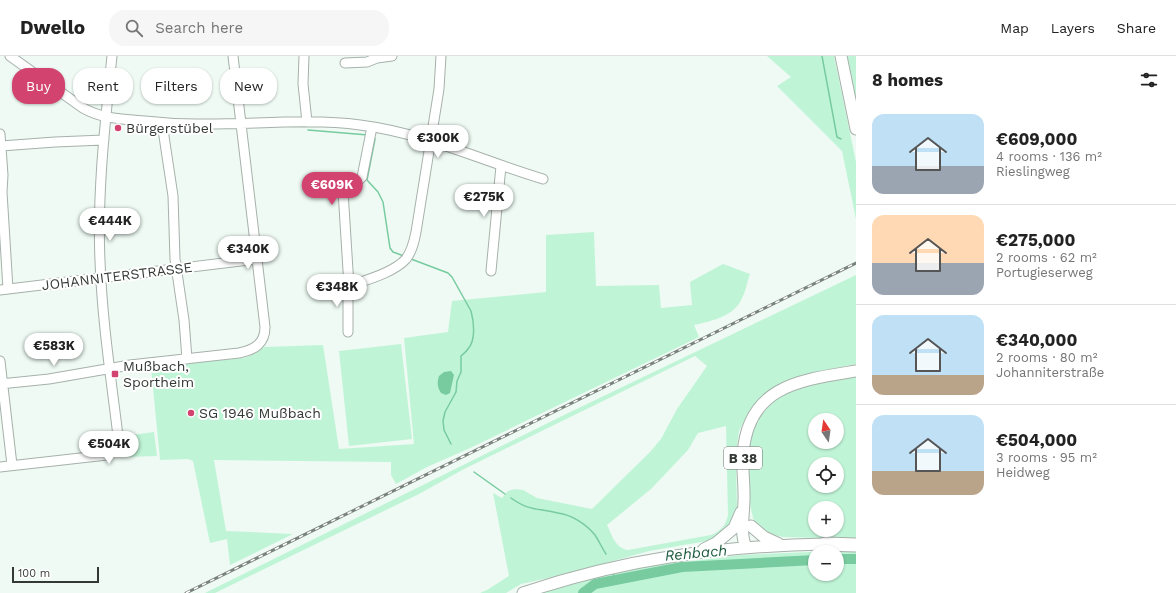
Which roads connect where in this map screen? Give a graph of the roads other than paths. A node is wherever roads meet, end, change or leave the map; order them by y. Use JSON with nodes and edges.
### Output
{"nodes":[{"id":1,"x":10,"y":56,"type":"edge"},
{"id":2,"x":112,"y":56,"type":"edge"},
{"id":3,"x":233,"y":56,"type":"edge"},
{"id":4,"x":304,"y":56,"type":"edge"},
{"id":5,"x":392,"y":56,"type":"edge"},
{"id":6,"x":441,"y":56,"type":"edge"},
{"id":7,"x":841,"y":56,"type":"edge"},
{"id":8,"x":345,"y":63,"type":"dead end"},
{"id":9,"x":106,"y":117,"type":"junction"},
{"id":10,"x":307,"y":122,"type":"junction"},
{"id":11,"x":162,"y":123,"type":"junction"},
{"id":12,"x":241,"y":123,"type":"junction"},
{"id":13,"x":856,"y":129,"type":"edge"},
{"id":14,"x":371,"y":133,"type":"junction"},
{"id":15,"x":0,"y":134,"type":"edge"},
{"id":16,"x":104,"y":140,"type":"junction"},
{"id":17,"x":431,"y":142,"type":"junction"},
{"id":18,"x":0,"y":150,"type":"edge"},
{"id":19,"x":500,"y":166,"type":"junction"},
{"id":20,"x":543,"y":179,"type":"dead end"},
{"id":21,"x":257,"y":259,"type":"junction"},
{"id":22,"x":176,"y":270,"type":"junction"},
{"id":23,"x":491,"y":271,"type":"dead end"},
{"id":24,"x":101,"y":278,"type":"junction"},
{"id":25,"x":349,"y":286,"type":"junction"},
{"id":26,"x":4,"y":290,"type":"edge"},
{"id":27,"x":348,"y":332,"type":"dead end"},
{"id":28,"x":187,"y":359,"type":"junction"},
{"id":29,"x":0,"y":361,"type":"edge"},
{"id":30,"x":110,"y":368,"type":"junction"},
{"id":31,"x":856,"y":371,"type":"edge"},
{"id":32,"x":1,"y":384,"type":"edge"},
{"id":33,"x":12,"y":465,"type":"junction"},
{"id":34,"x":0,"y":467,"type":"edge"},
{"id":35,"x":745,"y":502,"type":"junction"},
{"id":36,"x":751,"y":526,"type":"junction"},
{"id":37,"x":825,"y":544,"type":"joint"},
{"id":38,"x":780,"y":545,"type":"junction"},
{"id":39,"x":856,"y":545,"type":"edge"},
{"id":40,"x":746,"y":547,"type":"junction"},
{"id":41,"x":699,"y":552,"type":"junction"},
{"id":42,"x":523,"y":593,"type":"edge"}],
"edges":[{"from":1,"to":9,"type":"street"},
{"from":2,"to":9,"type":"street"},
{"from":3,"to":12,"type":"street"},
{"from":4,"to":10,"type":"street"},
{"from":5,"to":8,"type":"street"},
{"from":6,"to":17,"type":"street"},
{"from":7,"to":13,"type":"main road"},
{"from":9,"to":11,"type":"street"},
{"from":9,"to":16,"type":"street"},
{"from":10,"to":12,"type":"street"},
{"from":10,"to":14,"type":"street"},
{"from":11,"to":12,"type":"street"},
{"from":11,"to":22,"type":"street"},
{"from":12,"to":21,"type":"street"},
{"from":14,"to":17,"type":"street"},
{"from":14,"to":25,"type":"street"},
{"from":15,"to":18,"type":"street"},
{"from":16,"to":18,"type":"street"},
{"from":16,"to":24,"type":"street"},
{"from":17,"to":19,"type":"street"},
{"from":17,"to":25,"type":"street"},
{"from":18,"to":26,"type":"street"},
{"from":19,"to":20,"type":"street"},
{"from":19,"to":23,"type":"street"},
{"from":21,"to":22,"type":"street","name":"JOHANNITERSTRASSE"},
{"from":21,"to":28,"type":"street"},
{"from":22,"to":24,"type":"street","name":"JOHANNITERSTRASSE"},
{"from":22,"to":28,"type":"street"},
{"from":24,"to":26,"type":"street","name":"JOHANNITERSTRASSE"},
{"from":24,"to":30,"type":"street"},
{"from":25,"to":27,"type":"street"},
{"from":28,"to":30,"type":"street"},
{"from":29,"to":32,"type":"street"},
{"from":30,"to":32,"type":"street"},
{"from":30,"to":33,"type":"street"},
{"from":31,"to":35,"type":"main road","number":"B 38"},
{"from":32,"to":33,"type":"street"},
{"from":33,"to":34,"type":"street"},
{"from":35,"to":36,"type":"main road","number":"B 38"},
{"from":35,"to":40,"type":"main road","number":"B 38"},
{"from":35,"to":41,"type":"main road","number":"B 38"},
{"from":36,"to":38,"type":"main road","number":"B 38"},
{"from":36,"to":40,"type":"main road","number":"B 38"},
{"from":37,"to":38,"type":"main road","number":"B 38"},
{"from":37,"to":39,"type":"highway","number":"B 38"},
{"from":38,"to":40,"type":"main road","number":"B 38"},
{"from":40,"to":41,"type":"main road","number":"B 38"},
{"from":41,"to":42,"type":"main road","number":"B 38"}]}
